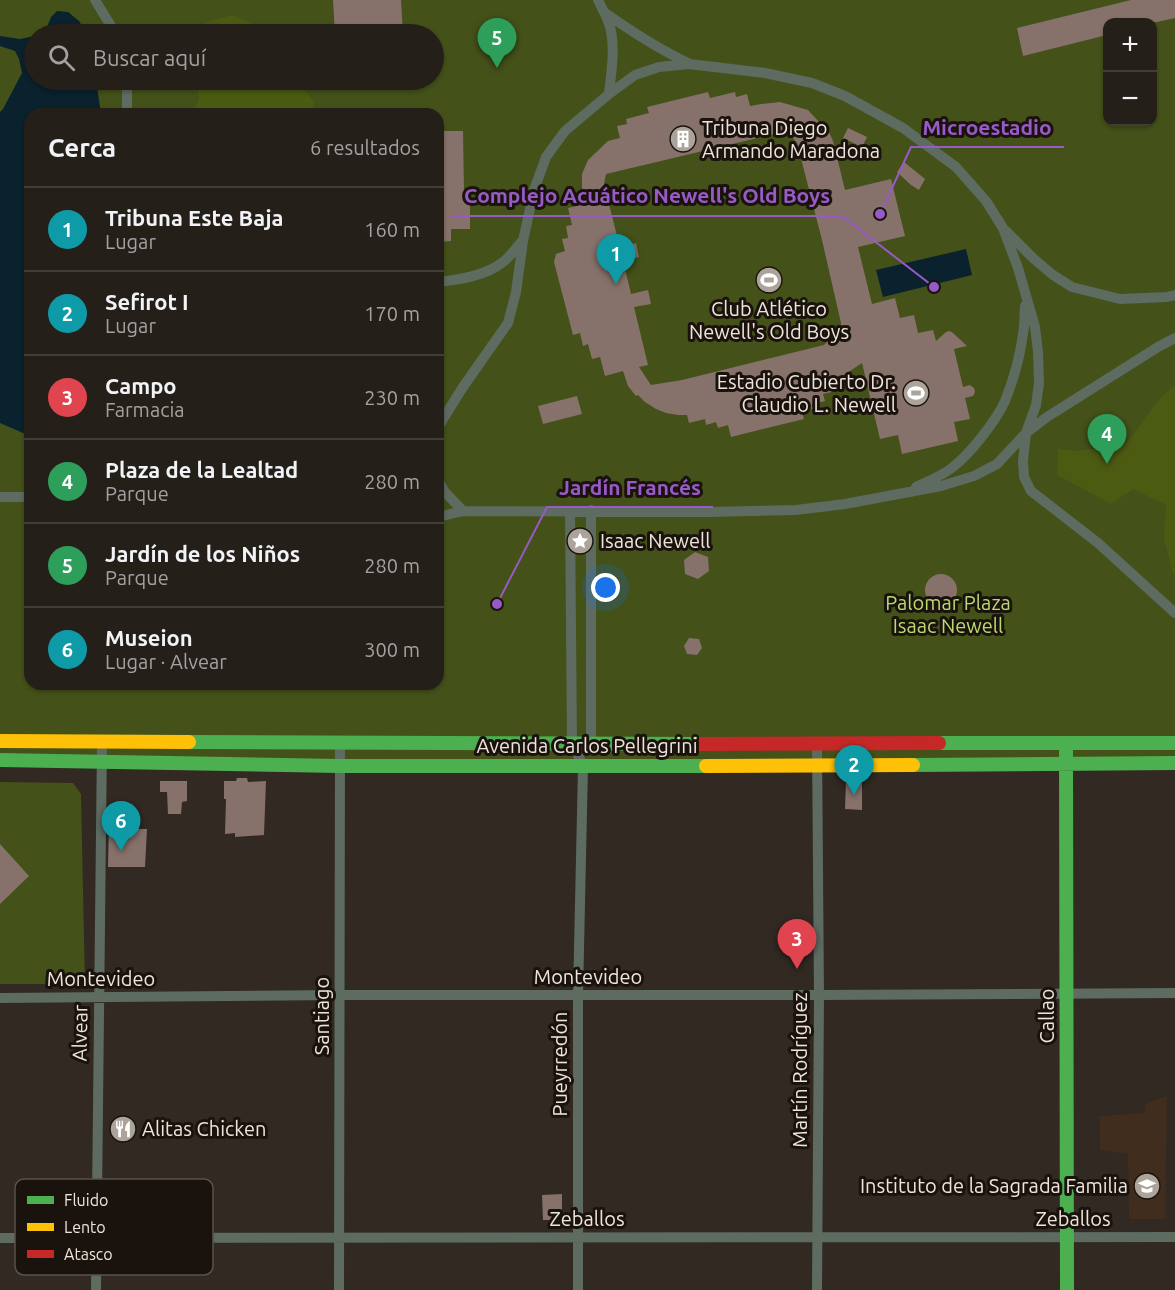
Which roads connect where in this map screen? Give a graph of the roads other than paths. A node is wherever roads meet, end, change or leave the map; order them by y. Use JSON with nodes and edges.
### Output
{"nodes":[{"id":1,"x":95,"y":0,"type":"edge"},
{"id":2,"x":598,"y":0,"type":"edge"},
{"id":3,"x":604,"y":12,"type":"junction"},
{"id":4,"x":110,"y":24,"type":"edge"},
{"id":5,"x":689,"y":64,"type":"junction"},
{"id":6,"x":127,"y":90,"type":"edge"},
{"id":7,"x":609,"y":94,"type":"junction"},
{"id":8,"x":126,"y":108,"type":"edge"},
{"id":9,"x":1003,"y":228,"type":"junction"},
{"id":10,"x":523,"y":241,"type":"junction"},
{"id":11,"x":444,"y":282,"type":"edge"},
{"id":12,"x":1025,"y":295,"type":"junction"},
{"id":13,"x":1175,"y":296,"type":"edge"},
{"id":14,"x":1175,"y":338,"type":"edge"},
{"id":15,"x":444,"y":417,"type":"edge"},
{"id":16,"x":1026,"y":433,"type":"junction"},
{"id":17,"x":444,"y":491,"type":"edge"},
{"id":18,"x":896,"y":495,"type":"junction"},
{"id":19,"x":0,"y":497,"type":"edge"},
{"id":20,"x":24,"y":497,"type":"edge"},
{"id":21,"x":570,"y":510,"type":"junction"},
{"id":22,"x":591,"y":510,"type":"junction"},
{"id":23,"x":463,"y":511,"type":"junction"},
{"id":24,"x":444,"y":516,"type":"edge"},
{"id":25,"x":1175,"y":613,"type":"edge"},
{"id":26,"x":0,"y":741,"type":"edge"},
{"id":27,"x":102,"y":741,"type":"junction"},
{"id":28,"x":340,"y":742,"type":"junction"},
{"id":29,"x":572,"y":743,"type":"junction"},
{"id":30,"x":591,"y":743,"type":"junction"},
{"id":31,"x":817,"y":743,"type":"junction"},
{"id":32,"x":1066,"y":743,"type":"junction"},
{"id":33,"x":1175,"y":743,"type":"edge"},
{"id":34,"x":0,"y":760,"type":"edge"},
{"id":35,"x":101,"y":762,"type":"junction"},
{"id":36,"x":1175,"y":763,"type":"edge"},
{"id":37,"x":1066,"y":764,"type":"junction"},
{"id":38,"x":340,"y":766,"type":"junction"},
{"id":39,"x":583,"y":766,"type":"junction"},
{"id":40,"x":817,"y":766,"type":"junction"},
{"id":41,"x":1175,"y":993,"type":"edge"},
{"id":42,"x":578,"y":994,"type":"junction"},
{"id":43,"x":1066,"y":994,"type":"junction"},
{"id":44,"x":340,"y":995,"type":"junction"},
{"id":45,"x":819,"y":995,"type":"junction"},
{"id":46,"x":99,"y":997,"type":"junction"},
{"id":47,"x":0,"y":998,"type":"edge"},
{"id":48,"x":97,"y":1179,"type":"edge"},
{"id":49,"x":339,"y":1237,"type":"junction"},
{"id":50,"x":578,"y":1237,"type":"junction"},
{"id":51,"x":817,"y":1237,"type":"junction"},
{"id":52,"x":1067,"y":1237,"type":"junction"},
{"id":53,"x":1175,"y":1237,"type":"edge"},
{"id":54,"x":213,"y":1238,"type":"edge"},
{"id":55,"x":339,"y":1290,"type":"edge"},
{"id":56,"x":578,"y":1290,"type":"edge"},
{"id":57,"x":817,"y":1290,"type":"edge"},
{"id":58,"x":1067,"y":1290,"type":"edge"}],
"edges":[{"from":1,"to":4,"type":"street"},
{"from":2,"to":3,"type":"street"},
{"from":3,"to":5,"type":"street"},
{"from":3,"to":7,"type":"street"},
{"from":5,"to":7,"type":"street"},
{"from":5,"to":9,"type":"street"},
{"from":6,"to":8,"type":"street"},
{"from":7,"to":10,"type":"street"},
{"from":9,"to":12,"type":"street"},
{"from":9,"to":13,"type":"street"},
{"from":10,"to":11,"type":"street"},
{"from":10,"to":15,"type":"street"},
{"from":12,"to":16,"type":"street"},
{"from":12,"to":18,"type":"street"},
{"from":14,"to":16,"type":"street"},
{"from":16,"to":18,"type":"street"},
{"from":16,"to":25,"type":"street"},
{"from":17,"to":23,"type":"street"},
{"from":18,"to":22,"type":"street"},
{"from":19,"to":20,"type":"street"},
{"from":21,"to":22,"type":"street"},
{"from":21,"to":23,"type":"street"},
{"from":21,"to":29,"type":"street"},
{"from":22,"to":30,"type":"street"},
{"from":23,"to":24,"type":"street"},
{"from":26,"to":27,"type":"main road","name":"Avenida Carlos Pellegrini"},
{"from":27,"to":28,"type":"main road","name":"Avenida Carlos Pellegrini"},
{"from":27,"to":35,"type":"street","name":"Alvear"},
{"from":28,"to":29,"type":"main road","name":"Avenida Carlos Pellegrini"},
{"from":28,"to":38,"type":"street","name":"Santiago"},
{"from":29,"to":30,"type":"main road","name":"Avenida Carlos Pellegrini"},
{"from":29,"to":39,"type":"street"},
{"from":30,"to":31,"type":"main road","name":"Avenida Carlos Pellegrini"},
{"from":31,"to":32,"type":"main road","name":"Avenida Carlos Pellegrini"},
{"from":31,"to":40,"type":"street","name":"Martín Rodríguez"},
{"from":32,"to":33,"type":"main road","name":"Avenida Carlos Pellegrini"},
{"from":32,"to":37,"type":"main road","name":"Callao"},
{"from":34,"to":35,"type":"main road","name":"Avenida Carlos Pellegrini"},
{"from":35,"to":38,"type":"main road","name":"Avenida Carlos Pellegrini"},
{"from":35,"to":46,"type":"street","name":"Alvear"},
{"from":36,"to":37,"type":"main road","name":"Avenida Carlos Pellegrini"},
{"from":37,"to":40,"type":"main road","name":"Avenida Carlos Pellegrini"},
{"from":37,"to":43,"type":"main road","name":"Callao"},
{"from":38,"to":39,"type":"main road","name":"Avenida Carlos Pellegrini"},
{"from":38,"to":44,"type":"street","name":"Santiago"},
{"from":39,"to":40,"type":"main road","name":"Avenida Carlos Pellegrini"},
{"from":39,"to":42,"type":"street","name":"Pueyrredón"},
{"from":40,"to":45,"type":"street","name":"Martín Rodríguez"},
{"from":41,"to":43,"type":"street","name":"Montevideo"},
{"from":42,"to":44,"type":"street","name":"Montevideo"},
{"from":42,"to":45,"type":"street","name":"Montevideo"},
{"from":42,"to":50,"type":"street","name":"Pueyrredón"},
{"from":43,"to":45,"type":"street","name":"Montevideo"},
{"from":43,"to":52,"type":"main road","name":"Callao"},
{"from":44,"to":46,"type":"street","name":"Montevideo"},
{"from":44,"to":49,"type":"street","name":"Santiago"},
{"from":45,"to":51,"type":"street","name":"Martín Rodríguez"},
{"from":46,"to":47,"type":"street","name":"Montevideo"},
{"from":46,"to":48,"type":"street","name":"Alvear"},
{"from":49,"to":50,"type":"street","name":"Zeballos"},
{"from":49,"to":54,"type":"street","name":"Zeballos"},
{"from":49,"to":55,"type":"street","name":"Santiago"},
{"from":50,"to":51,"type":"street","name":"Zeballos"},
{"from":50,"to":56,"type":"street","name":"Pueyrredón"},
{"from":51,"to":52,"type":"street","name":"Zeballos"},
{"from":51,"to":57,"type":"street","name":"Martín Rodríguez"},
{"from":52,"to":53,"type":"street","name":"Zeballos"},
{"from":52,"to":58,"type":"main road","name":"Callao"}]}
